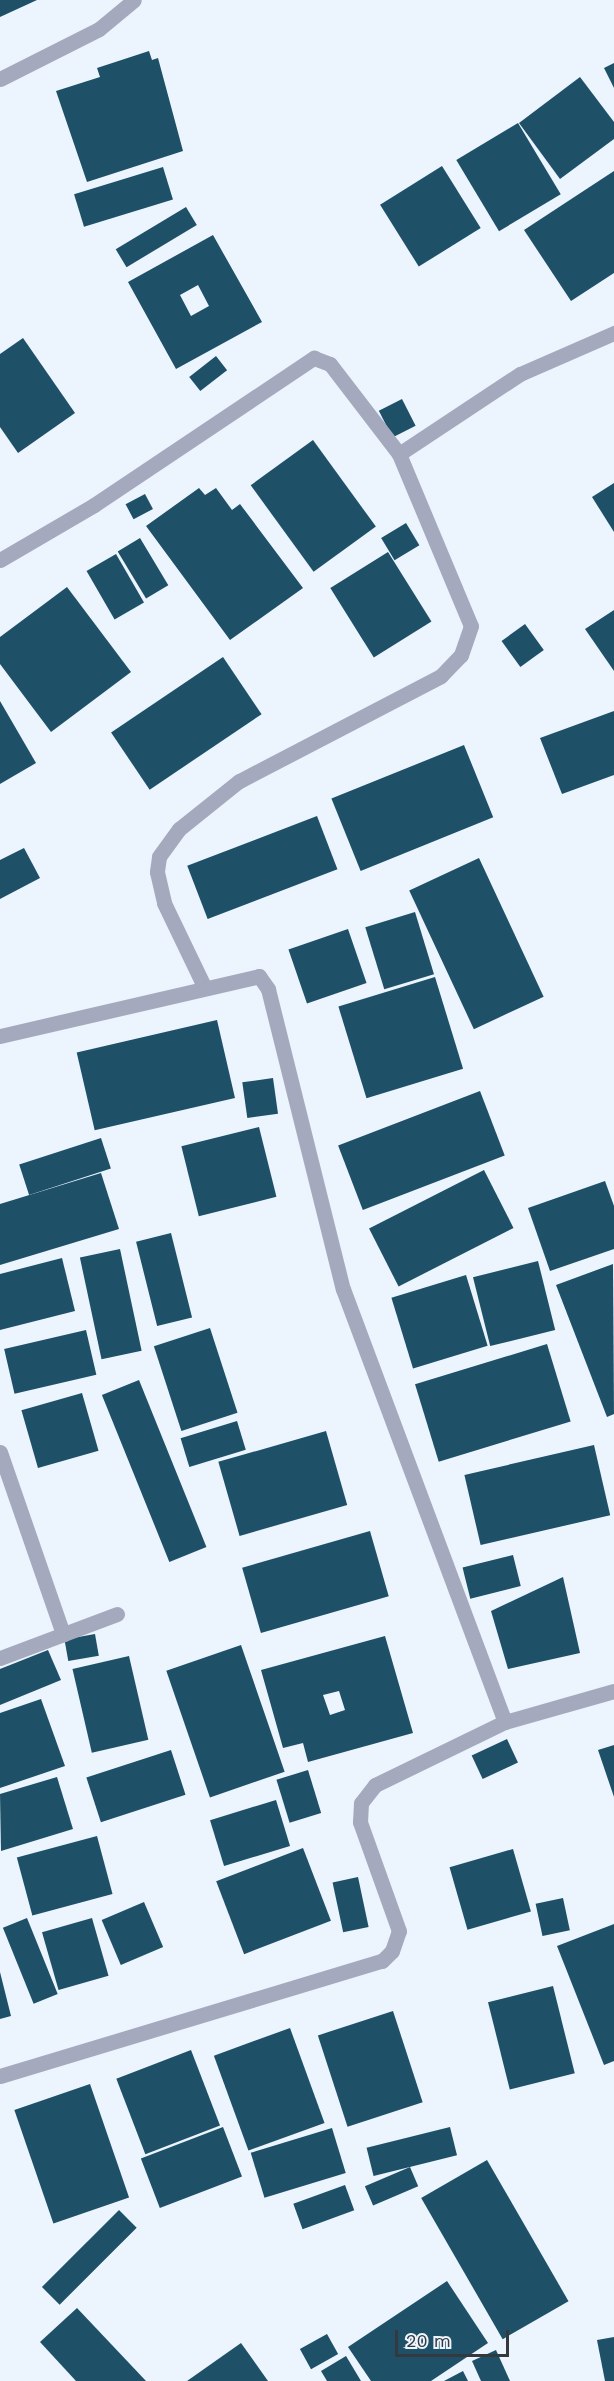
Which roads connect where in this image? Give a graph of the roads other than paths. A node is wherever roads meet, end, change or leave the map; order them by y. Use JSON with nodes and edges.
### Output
{"nodes":[{"id":1,"x":134,"y":0,"type":"edge"},
{"id":2,"x":0,"y":79,"type":"edge"},
{"id":3,"x":614,"y":333,"type":"edge"},
{"id":4,"x":399,"y":454,"type":"junction"},
{"id":5,"x":0,"y":560,"type":"edge"},
{"id":6,"x":204,"y":986,"type":"junction"},
{"id":7,"x":0,"y":1036,"type":"edge"},
{"id":8,"x":0,"y":1452,"type":"edge"},
{"id":9,"x":117,"y":1614,"type":"dead end"},
{"id":10,"x":63,"y":1634,"type":"junction"},
{"id":11,"x":0,"y":1658,"type":"edge"},
{"id":12,"x":614,"y":1691,"type":"edge"},
{"id":13,"x":504,"y":1722,"type":"junction"},
{"id":14,"x":0,"y":2076,"type":"edge"}],
"edges":[{"from":1,"to":2,"type":"street"},
{"from":3,"to":4,"type":"street"},
{"from":4,"to":5,"type":"street"},
{"from":4,"to":6,"type":"street"},
{"from":6,"to":7,"type":"street"},
{"from":6,"to":13,"type":"street"},
{"from":8,"to":10,"type":"street"},
{"from":9,"to":10,"type":"street"},
{"from":10,"to":11,"type":"street"},
{"from":12,"to":13,"type":"street"},
{"from":13,"to":14,"type":"street"}]}
